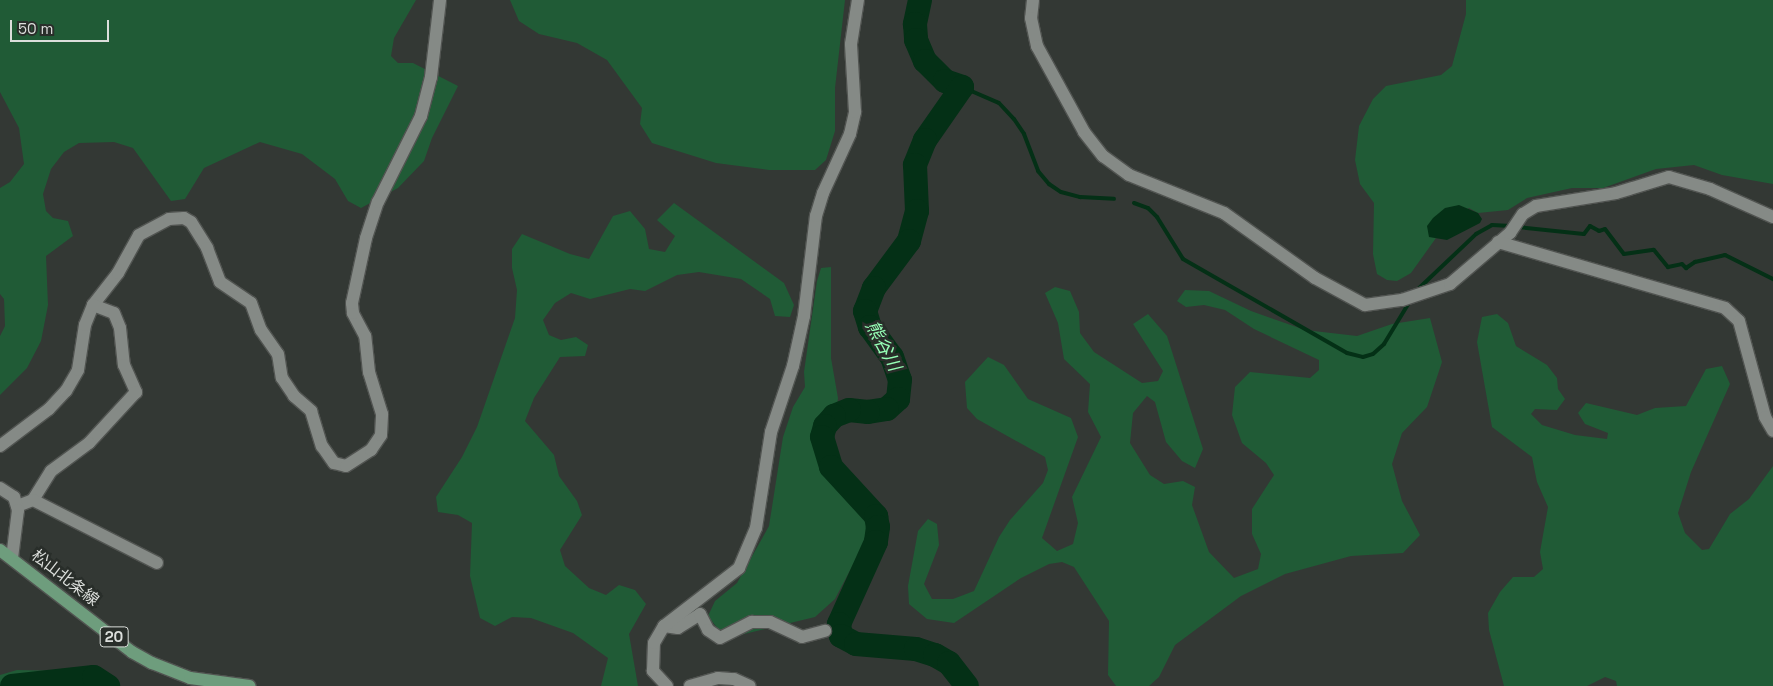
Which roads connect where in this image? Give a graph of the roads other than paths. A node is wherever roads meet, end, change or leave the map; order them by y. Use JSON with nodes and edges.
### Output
{"nodes":[{"id":1,"x":440,"y":0,"type":"edge"},
{"id":2,"x":858,"y":0,"type":"edge"},
{"id":3,"x":1032,"y":0,"type":"edge"},
{"id":4,"x":1773,"y":217,"type":"edge"},
{"id":5,"x":1498,"y":242,"type":"junction"},
{"id":6,"x":93,"y":305,"type":"junction"},
{"id":7,"x":1773,"y":431,"type":"edge"},
{"id":8,"x":0,"y":446,"type":"edge"},
{"id":9,"x":0,"y":488,"type":"edge"},
{"id":10,"x":33,"y":500,"type":"junction"},
{"id":11,"x":17,"y":506,"type":"junction"},
{"id":12,"x":0,"y":550,"type":"edge"},
{"id":13,"x":12,"y":558,"type":"junction"},
{"id":14,"x":157,"y":563,"type":"dead end"},
{"id":15,"x":664,"y":626,"type":"junction"},
{"id":16,"x":825,"y":631,"type":"dead end"},
{"id":17,"x":717,"y":682,"type":"edge"},
{"id":18,"x":247,"y":686,"type":"edge"},
{"id":19,"x":667,"y":686,"type":"edge"},
{"id":20,"x":690,"y":686,"type":"edge"},
{"id":21,"x":750,"y":686,"type":"edge"}],
"edges":[{"from":1,"to":6,"type":"street"},
{"from":2,"to":15,"type":"street"},
{"from":3,"to":5,"type":"street"},
{"from":4,"to":5,"type":"street"},
{"from":5,"to":7,"type":"street"},
{"from":6,"to":8,"type":"street"},
{"from":6,"to":10,"type":"street"},
{"from":9,"to":11,"type":"street"},
{"from":10,"to":11,"type":"street"},
{"from":10,"to":14,"type":"street"},
{"from":11,"to":13,"type":"street"},
{"from":12,"to":13,"type":"main road","name":"松山北条線","number":"20"},
{"from":13,"to":18,"type":"main road","name":"松山北条線","number":"20"},
{"from":15,"to":16,"type":"street"},
{"from":15,"to":19,"type":"street"},
{"from":17,"to":20,"type":"street"},
{"from":17,"to":21,"type":"street"}]}
